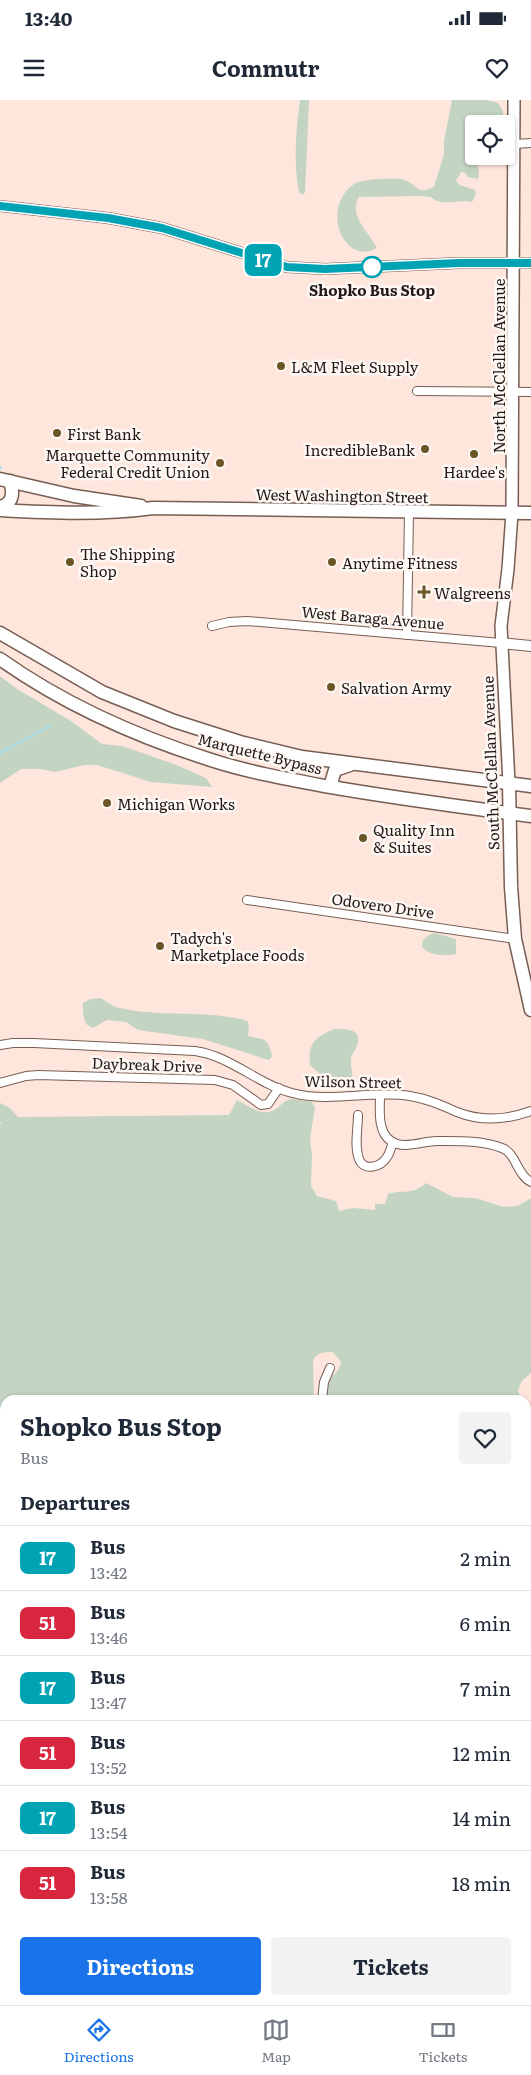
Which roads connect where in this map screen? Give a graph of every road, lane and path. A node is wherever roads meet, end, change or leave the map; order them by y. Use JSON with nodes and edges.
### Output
{"nodes":[{"id":1,"x":514,"y":100,"type":"edge"},
{"id":2,"x":514,"y":115,"type":"edge"},
{"id":3,"x":531,"y":143,"type":"edge"},
{"id":4,"x":515,"y":144,"type":"edge"},
{"id":5,"x":514,"y":165,"type":"edge"},
{"id":6,"x":0,"y":206,"type":"edge"},
{"id":7,"x":513,"y":263,"type":"junction"},
{"id":8,"x":531,"y":263,"type":"edge"},
{"id":9,"x":417,"y":391,"type":"dead end"},
{"id":10,"x":513,"y":392,"type":"junction"},
{"id":11,"x":531,"y":392,"type":"edge"},
{"id":12,"x":5,"y":480,"type":"edge"},
{"id":13,"x":0,"y":508,"type":"edge"},
{"id":14,"x":153,"y":508,"type":"junction"},
{"id":15,"x":409,"y":512,"type":"junction"},
{"id":16,"x":512,"y":513,"type":"junction"},
{"id":17,"x":531,"y":513,"type":"edge"},
{"id":18,"x":212,"y":626,"type":"dead end"},
{"id":19,"x":0,"y":633,"type":"edge"},
{"id":20,"x":407,"y":635,"type":"junction"},
{"id":21,"x":501,"y":643,"type":"junction"},
{"id":22,"x":531,"y":646,"type":"edge"},
{"id":23,"x":0,"y":659,"type":"edge"},
{"id":24,"x":357,"y":764,"type":"junction"},
{"id":25,"x":509,"y":783,"type":"junction"},
{"id":26,"x":531,"y":786,"type":"edge"},
{"id":27,"x":334,"y":787,"type":"junction"},
{"id":28,"x":510,"y":813,"type":"junction"},
{"id":29,"x":531,"y":816,"type":"edge"},
{"id":30,"x":247,"y":900,"type":"dead end"},
{"id":31,"x":515,"y":939,"type":"junction"},
{"id":32,"x":531,"y":1010,"type":"edge"},
{"id":33,"x":0,"y":1045,"type":"edge"},
{"id":34,"x":0,"y":1082,"type":"edge"},
{"id":35,"x":279,"y":1088,"type":"junction"},
{"id":36,"x":380,"y":1095,"type":"junction"},
{"id":37,"x":531,"y":1111,"type":"edge"},
{"id":38,"x":358,"y":1115,"type":"dead end"},
{"id":39,"x":393,"y":1142,"type":"junction"},
{"id":40,"x":531,"y":1182,"type":"edge"},
{"id":41,"x":330,"y":1368,"type":"dead end"},
{"id":42,"x":323,"y":1395,"type":"edge"}],
"edges":[{"from":1,"to":2,"type":"main road","name":"North McClellan Avenue"},
{"from":3,"to":4,"type":"street"},
{"from":5,"to":7,"type":"main road","name":"North McClellan Avenue"},
{"from":6,"to":7,"type":"street"},
{"from":7,"to":8,"type":"street"},
{"from":7,"to":10,"type":"main road","name":"North McClellan Avenue"},
{"from":9,"to":10,"type":"street"},
{"from":10,"to":11,"type":"street"},
{"from":10,"to":16,"type":"main road","name":"North McClellan Avenue"},
{"from":12,"to":13,"type":"main road"},
{"from":12,"to":14,"type":"main road","name":"West Washington Street"},
{"from":13,"to":14,"type":"main road","name":"West Washington Street"},
{"from":14,"to":15,"type":"main road","name":"West Washington Street"},
{"from":15,"to":16,"type":"main road","name":"West Washington Street"},
{"from":15,"to":20,"type":"street"},
{"from":16,"to":17,"type":"main road","name":"West Washington Street"},
{"from":16,"to":21,"type":"main road","name":"South McClellan Avenue"},
{"from":18,"to":20,"type":"street","name":"West Baraga Avenue"},
{"from":19,"to":24,"type":"main road","name":"Marquette Bypass"},
{"from":20,"to":21,"type":"street","name":"West Baraga Avenue"},
{"from":21,"to":22,"type":"street","name":"West Baraga Avenue"},
{"from":21,"to":25,"type":"main road","name":"South McClellan Avenue"},
{"from":23,"to":27,"type":"main road","name":"Marquette Bypass"},
{"from":24,"to":25,"type":"main road","name":"Marquette Bypass"},
{"from":24,"to":27,"type":"main road"},
{"from":25,"to":26,"type":"main road","name":"Marquette Bypass"},
{"from":25,"to":28,"type":"main road","name":"South McClellan Avenue"},
{"from":27,"to":28,"type":"main road","name":"Marquette Bypass"},
{"from":28,"to":29,"type":"main road","name":"Marquette Bypass"},
{"from":28,"to":31,"type":"main road","name":"South McClellan Avenue"},
{"from":30,"to":31,"type":"street","name":"Odovero Drive"},
{"from":31,"to":32,"type":"main road","name":"South McClellan Avenue"},
{"from":33,"to":35,"type":"street","name":"Wilson Street"},
{"from":34,"to":35,"type":"street","name":"Daybreak Drive"},
{"from":35,"to":36,"type":"street","name":"Wilson Street"},
{"from":36,"to":37,"type":"street","name":"Wilson Street"},
{"from":36,"to":39,"type":"street"},
{"from":38,"to":39,"type":"street"},
{"from":39,"to":40,"type":"street"},
{"from":41,"to":42,"type":"street"}]}
